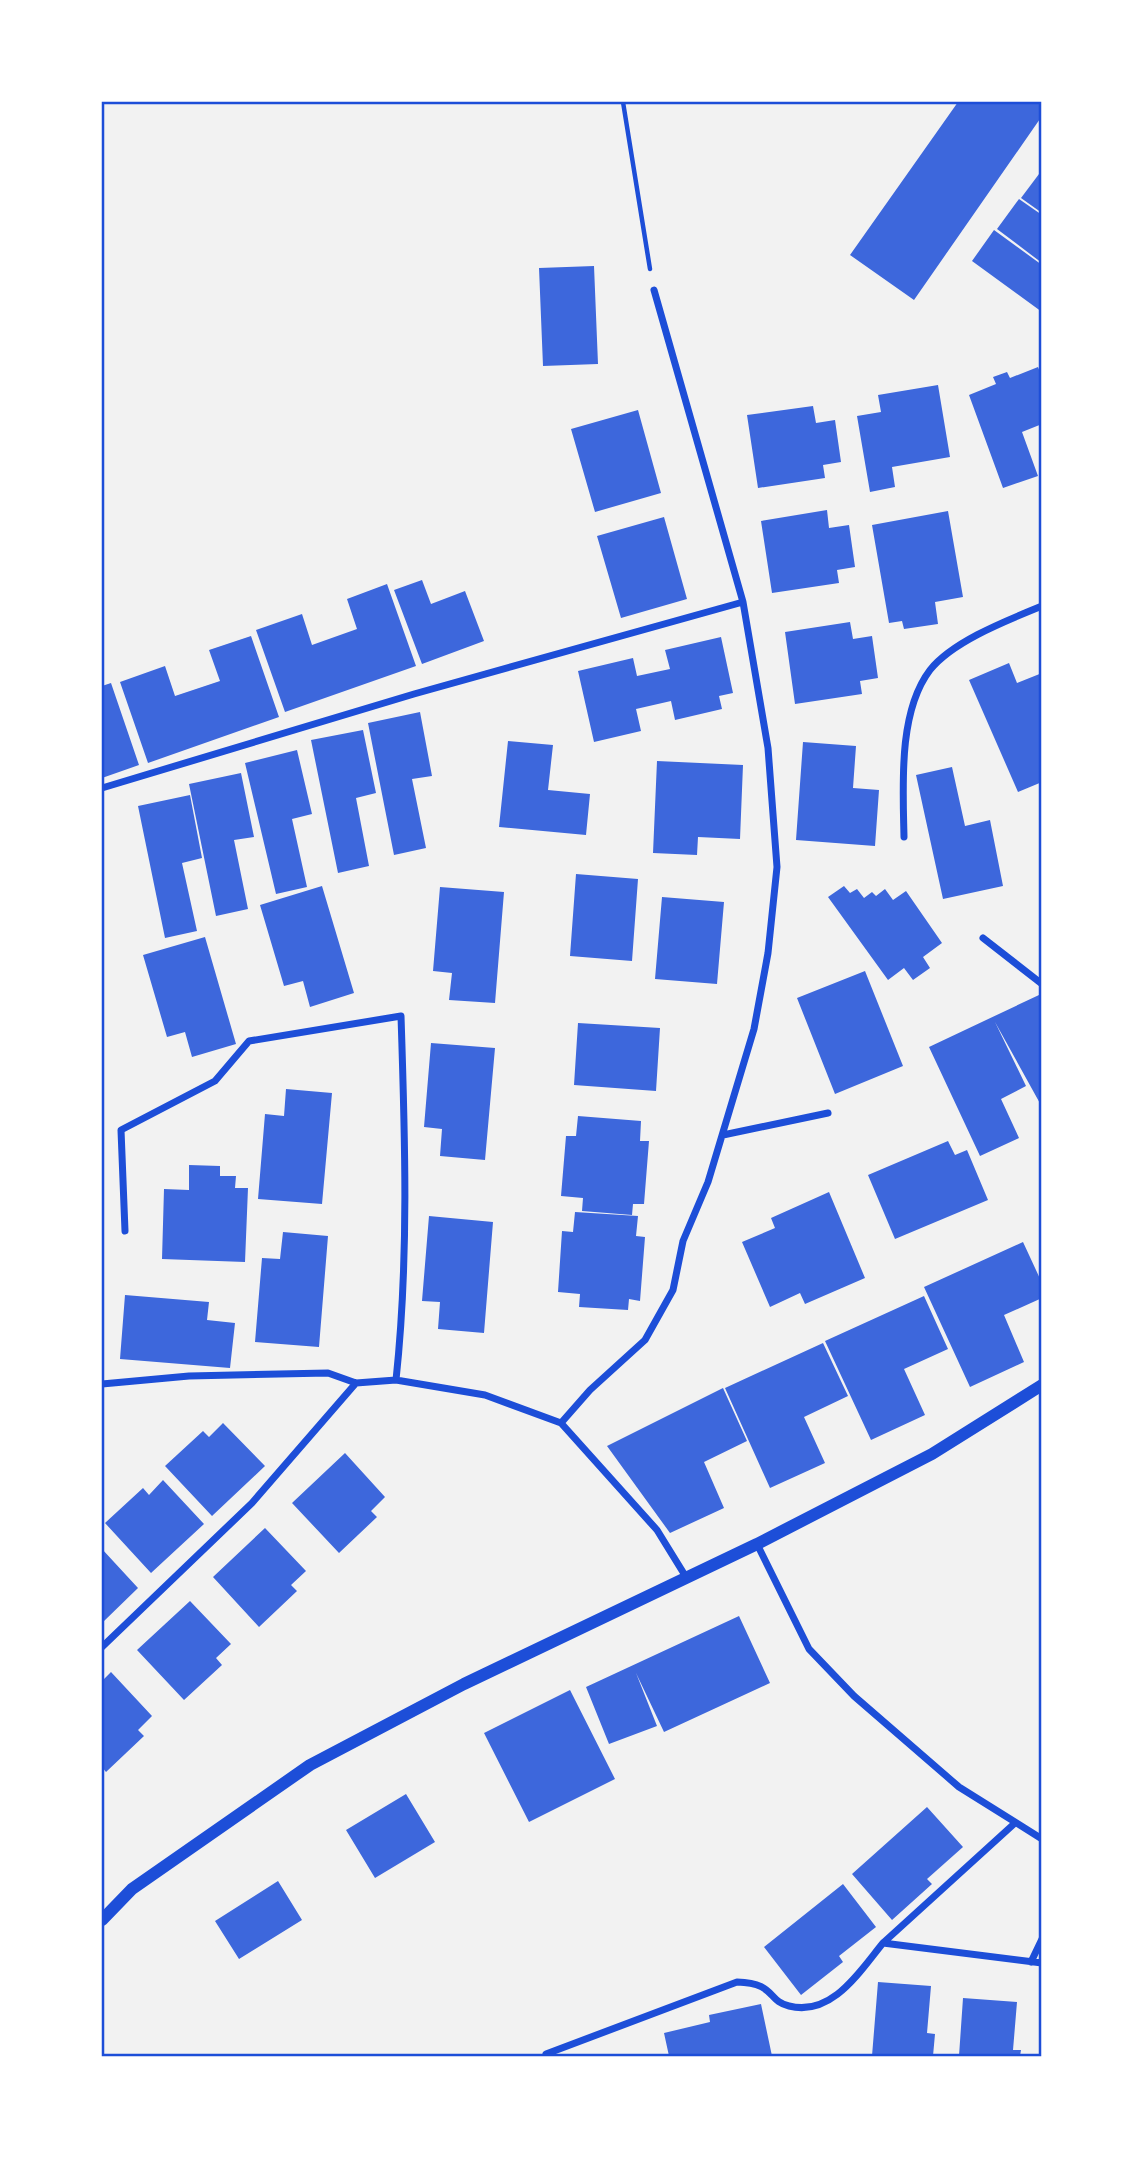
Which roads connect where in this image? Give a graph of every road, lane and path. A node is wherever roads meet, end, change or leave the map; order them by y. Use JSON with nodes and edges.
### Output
{"nodes":[{"id":1,"x":623,"y":102,"type":"edge"},
{"id":2,"x":654,"y":290,"type":"joint"},
{"id":3,"x":743,"y":603,"type":"junction"},
{"id":4,"x":1041,"y":606,"type":"edge"},
{"id":5,"x":102,"y":788,"type":"edge"},
{"id":6,"x":904,"y":837,"type":"dead end"},
{"id":7,"x":983,"y":938,"type":"dead end"},
{"id":8,"x":1041,"y":984,"type":"edge"},
{"id":9,"x":828,"y":1113,"type":"dead end"},
{"id":10,"x":723,"y":1135,"type":"junction"},
{"id":11,"x":125,"y":1231,"type":"dead end"},
{"id":12,"x":396,"y":1380,"type":"junction"},
{"id":13,"x":356,"y":1383,"type":"junction"},
{"id":14,"x":102,"y":1384,"type":"edge"},
{"id":15,"x":1041,"y":1385,"type":"edge"},
{"id":16,"x":561,"y":1423,"type":"junction"},
{"id":17,"x":757,"y":1544,"type":"junction"},
{"id":18,"x":686,"y":1577,"type":"junction"},
{"id":19,"x":102,"y":1647,"type":"edge"},
{"id":20,"x":1015,"y":1823,"type":"junction"},
{"id":21,"x":1041,"y":1839,"type":"edge"},
{"id":22,"x":102,"y":1920,"type":"edge"},
{"id":23,"x":1041,"y":1939,"type":"edge"},
{"id":24,"x":883,"y":1943,"type":"junction"},
{"id":25,"x":1031,"y":1962,"type":"junction"},
{"id":26,"x":1041,"y":1963,"type":"edge"},
{"id":27,"x":546,"y":2054,"type":"dead end"}],
"edges":[{"from":1,"to":2,"type":"path"},
{"from":2,"to":3,"type":"street"},
{"from":3,"to":5,"type":"street"},
{"from":3,"to":10,"type":"street"},
{"from":4,"to":6,"type":"street"},
{"from":7,"to":8,"type":"street"},
{"from":9,"to":10,"type":"street"},
{"from":10,"to":16,"type":"street"},
{"from":11,"to":12,"type":"street"},
{"from":12,"to":13,"type":"street"},
{"from":12,"to":16,"type":"street"},
{"from":13,"to":14,"type":"street"},
{"from":13,"to":19,"type":"street"},
{"from":15,"to":17,"type":"street"},
{"from":16,"to":18,"type":"street"},
{"from":17,"to":18,"type":"street"},
{"from":17,"to":20,"type":"street"},
{"from":18,"to":22,"type":"street"},
{"from":20,"to":21,"type":"street"},
{"from":20,"to":24,"type":"street"},
{"from":23,"to":25,"type":"street"},
{"from":24,"to":25,"type":"street"},
{"from":24,"to":27,"type":"street"},
{"from":25,"to":26,"type":"street"}]}
